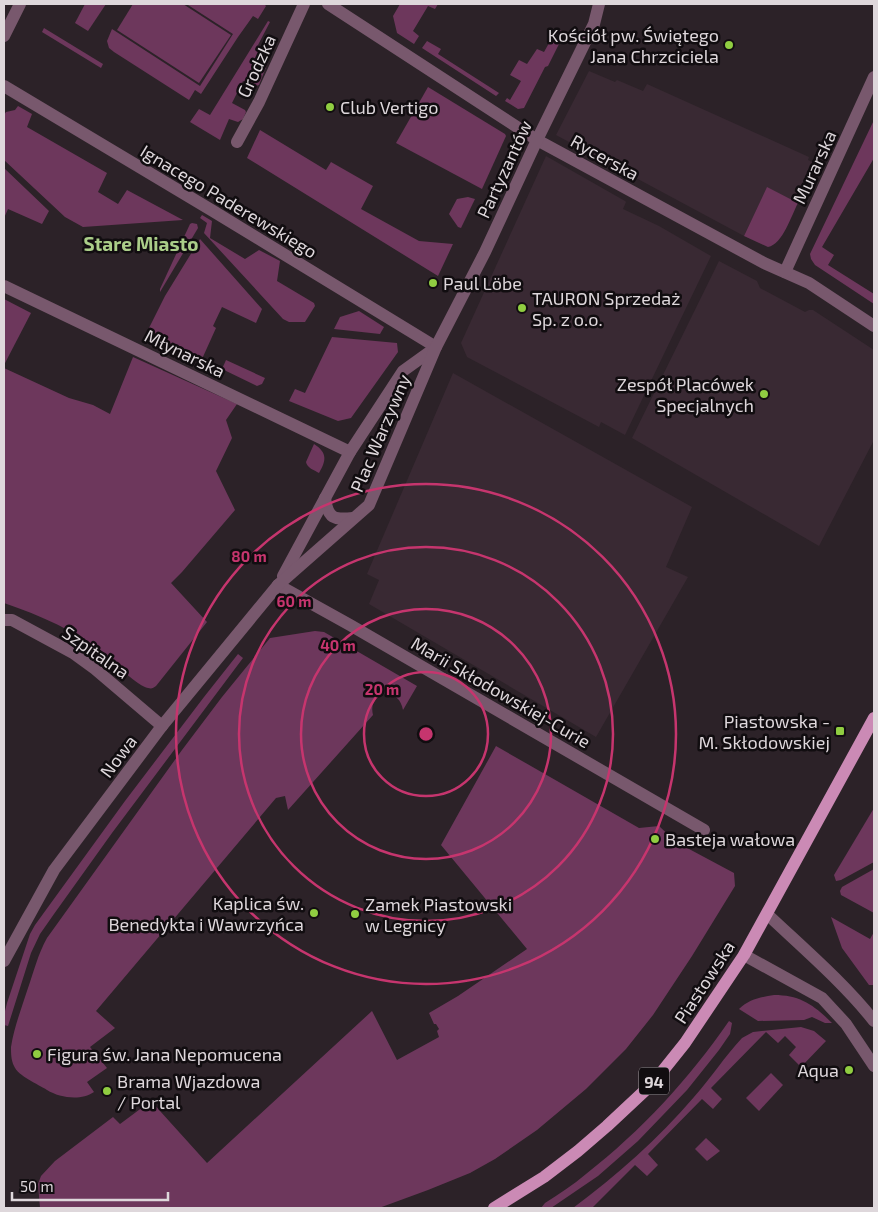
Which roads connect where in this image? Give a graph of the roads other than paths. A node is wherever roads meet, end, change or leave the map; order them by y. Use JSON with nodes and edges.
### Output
{"nodes":[{"id":1,"x":20,"y":4,"type":"edge"},
{"id":2,"x":304,"y":4,"type":"edge"},
{"id":3,"x":328,"y":4,"type":"edge"},
{"id":4,"x":599,"y":4,"type":"edge"},
{"id":5,"x":4,"y":36,"type":"edge"},
{"id":6,"x":874,"y":77,"type":"edge"},
{"id":7,"x":4,"y":86,"type":"edge"},
{"id":8,"x":537,"y":140,"type":"junction"},
{"id":9,"x":237,"y":142,"type":"dead end"},
{"id":10,"x":784,"y":272,"type":"junction"},
{"id":11,"x":4,"y":286,"type":"edge"},
{"id":12,"x":874,"y":326,"type":"edge"},
{"id":13,"x":436,"y":347,"type":"junction"},
{"id":14,"x":350,"y":452,"type":"junction"},
{"id":15,"x":325,"y":498,"type":"junction"},
{"id":16,"x":353,"y":518,"type":"junction"},
{"id":17,"x":278,"y":585,"type":"junction"},
{"id":18,"x":4,"y":620,"type":"edge"},
{"id":19,"x":874,"y":718,"type":"edge"},
{"id":20,"x":162,"y":726,"type":"junction"},
{"id":21,"x":704,"y":830,"type":"dead end"},
{"id":22,"x":767,"y":914,"type":"junction"},
{"id":23,"x":744,"y":955,"type":"junction"},
{"id":24,"x":4,"y":961,"type":"edge"},
{"id":25,"x":874,"y":1021,"type":"edge"},
{"id":26,"x":874,"y":1066,"type":"edge"},
{"id":27,"x":494,"y":1208,"type":"edge"}],
"edges":[{"from":1,"to":5,"type":"street"},
{"from":2,"to":9,"type":"street","name":"Grodzka"},
{"from":3,"to":8,"type":"street","name":"Rycerska"},
{"from":4,"to":8,"type":"street","name":"Partyzantów"},
{"from":6,"to":10,"type":"street","name":"Murarska"},
{"from":7,"to":13,"type":"street","name":"Ignacego Paderewskiego"},
{"from":8,"to":10,"type":"street","name":"Rycerska"},
{"from":8,"to":13,"type":"street","name":"Partyzantów"},
{"from":10,"to":12,"type":"street","name":"Rycerska"},
{"from":11,"to":14,"type":"street","name":"Młynarska"},
{"from":13,"to":14,"type":"street"},
{"from":13,"to":16,"type":"street","name":"Plac Warzywny"},
{"from":14,"to":15,"type":"street"},
{"from":15,"to":16,"type":"street"},
{"from":15,"to":17,"type":"street"},
{"from":16,"to":17,"type":"street","name":"Plac Warzywny"},
{"from":17,"to":20,"type":"street","name":"Nowa"},
{"from":17,"to":21,"type":"street","name":"Marii Skłodowskiej-Curie"},
{"from":18,"to":20,"type":"street","name":"Szpitalna"},
{"from":19,"to":22,"type":"main road","name":"Piastowska","number":"94"},
{"from":20,"to":24,"type":"street","name":"Nowa"},
{"from":22,"to":23,"type":"main road","name":"Piastowska","number":"94"},
{"from":22,"to":25,"type":"street"},
{"from":23,"to":26,"type":"street"},
{"from":23,"to":27,"type":"main road","name":"Piastowska","number":"94"}]}
